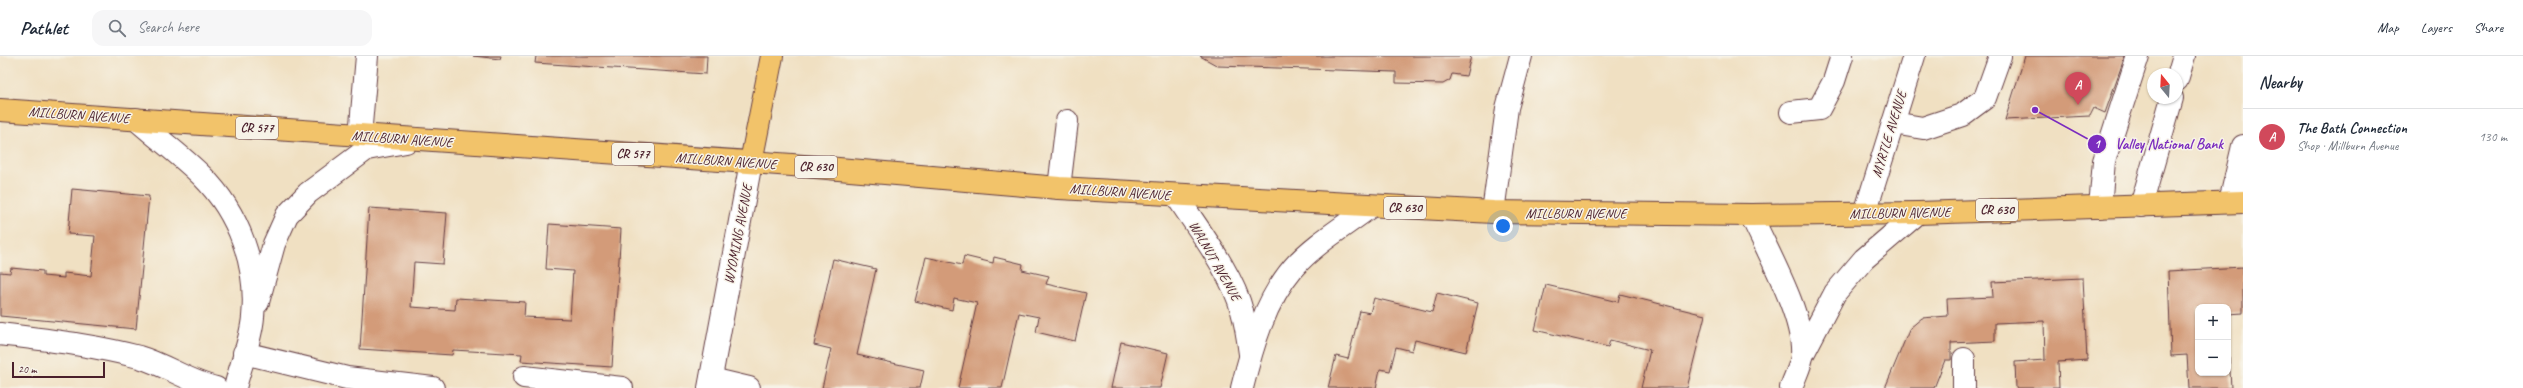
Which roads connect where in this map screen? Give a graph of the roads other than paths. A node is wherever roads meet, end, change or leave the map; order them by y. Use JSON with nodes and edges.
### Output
{"nodes":[{"id":1,"x":367,"y":56,"type":"edge"},
{"id":2,"x":772,"y":56,"type":"edge"},
{"id":3,"x":1521,"y":56,"type":"edge"},
{"id":4,"x":1842,"y":56,"type":"edge"},
{"id":5,"x":1914,"y":56,"type":"edge"},
{"id":6,"x":2000,"y":56,"type":"edge"},
{"id":7,"x":2138,"y":56,"type":"edge"},
{"id":8,"x":2184,"y":56,"type":"edge"},
{"id":9,"x":2180,"y":68,"type":"edge"},
{"id":10,"x":2170,"y":104,"type":"edge"},
{"id":11,"x":0,"y":110,"type":"edge"},
{"id":12,"x":1791,"y":112,"type":"dead end"},
{"id":13,"x":136,"y":119,"type":"junction"},
{"id":14,"x":1066,"y":121,"type":"dead end"},
{"id":15,"x":1893,"y":123,"type":"junction"},
{"id":16,"x":360,"y":136,"type":"junction"},
{"id":17,"x":415,"y":140,"type":"junction"},
{"id":18,"x":2243,"y":146,"type":"edge"},
{"id":19,"x":751,"y":162,"type":"junction"},
{"id":20,"x":1059,"y":188,"type":"junction"},
{"id":21,"x":1176,"y":195,"type":"junction"},
{"id":22,"x":2237,"y":202,"type":"edge"},
{"id":23,"x":2141,"y":206,"type":"junction"},
{"id":24,"x":1370,"y":207,"type":"junction"},
{"id":25,"x":2100,"y":207,"type":"junction"},
{"id":26,"x":1493,"y":212,"type":"junction"},
{"id":27,"x":1865,"y":213,"type":"junction"},
{"id":28,"x":1918,"y":213,"type":"junction"},
{"id":29,"x":1751,"y":215,"type":"junction"},
{"id":30,"x":253,"y":319,"type":"junction"},
{"id":31,"x":0,"y":334,"type":"edge"},
{"id":32,"x":244,"y":353,"type":"junction"},
{"id":33,"x":1250,"y":354,"type":"junction"},
{"id":34,"x":1802,"y":356,"type":"junction"},
{"id":35,"x":1964,"y":359,"type":"dead end"},
{"id":36,"x":524,"y":377,"type":"dead end"},
{"id":37,"x":710,"y":383,"type":"edge"},
{"id":38,"x":216,"y":388,"type":"edge"},
{"id":39,"x":235,"y":388,"type":"edge"},
{"id":40,"x":433,"y":388,"type":"edge"},
{"id":41,"x":622,"y":388,"type":"edge"},
{"id":42,"x":749,"y":388,"type":"edge"},
{"id":43,"x":1242,"y":388,"type":"edge"},
{"id":44,"x":1791,"y":388,"type":"edge"},
{"id":45,"x":1964,"y":388,"type":"edge"}],
"edges":[{"from":1,"to":16,"type":"street"},
{"from":2,"to":19,"type":"main road","name":"WYOMING AVENUE"},
{"from":3,"to":26,"type":"street"},
{"from":4,"to":12,"type":"street"},
{"from":5,"to":15,"type":"street","name":"MYRTLE AVENUE"},
{"from":6,"to":15,"type":"street"},
{"from":7,"to":25,"type":"street"},
{"from":8,"to":9,"type":"street"},
{"from":10,"to":23,"type":"street"},
{"from":11,"to":13,"type":"main road","name":"MILLBURN AVENUE","number":"CR 577"},
{"from":13,"to":16,"type":"main road","name":"MILLBURN AVENUE","number":"CR 577"},
{"from":13,"to":30,"type":"street"},
{"from":14,"to":20,"type":"street"},
{"from":15,"to":27,"type":"street","name":"MYRTLE AVENUE"},
{"from":16,"to":17,"type":"main road","name":"MILLBURN AVENUE","number":"CR 577"},
{"from":17,"to":19,"type":"main road","name":"MILLBURN AVENUE","number":"CR 577"},
{"from":17,"to":30,"type":"street"},
{"from":18,"to":22,"type":"street"},
{"from":19,"to":20,"type":"main road","name":"MILLBURN AVENUE","number":"CR 630"},
{"from":19,"to":37,"type":"street","name":"WYOMING AVENUE"},
{"from":20,"to":21,"type":"main road","name":"MILLBURN AVENUE","number":"CR 630"},
{"from":21,"to":24,"type":"main road","name":"MILLBURN AVENUE","number":"CR 630"},
{"from":21,"to":33,"type":"street","name":"WALNUT AVENUE"},
{"from":22,"to":23,"type":"main road","name":"MILLBURN AVENUE","number":"CR 630"},
{"from":23,"to":25,"type":"main road","name":"MILLBURN AVENUE","number":"CR 630"},
{"from":24,"to":26,"type":"main road","name":"MILLBURN AVENUE","number":"CR 630"},
{"from":24,"to":33,"type":"street","name":"WALNUT AVENUE"},
{"from":25,"to":28,"type":"main road","name":"MILLBURN AVENUE","number":"CR 630"},
{"from":26,"to":29,"type":"main road","name":"MILLBURN AVENUE","number":"CR 630"},
{"from":27,"to":28,"type":"main road","name":"MILLBURN AVENUE","number":"CR 630"},
{"from":27,"to":29,"type":"main road","name":"MILLBURN AVENUE","number":"CR 630"},
{"from":28,"to":34,"type":"street"},
{"from":29,"to":34,"type":"street"},
{"from":30,"to":32,"type":"street"},
{"from":31,"to":38,"type":"street"},
{"from":32,"to":39,"type":"street"},
{"from":32,"to":40,"type":"street"},
{"from":33,"to":43,"type":"street","name":"WALNUT AVENUE"},
{"from":34,"to":44,"type":"street"},
{"from":35,"to":45,"type":"street"},
{"from":36,"to":41,"type":"street"},
{"from":37,"to":42,"type":"street"}]}
